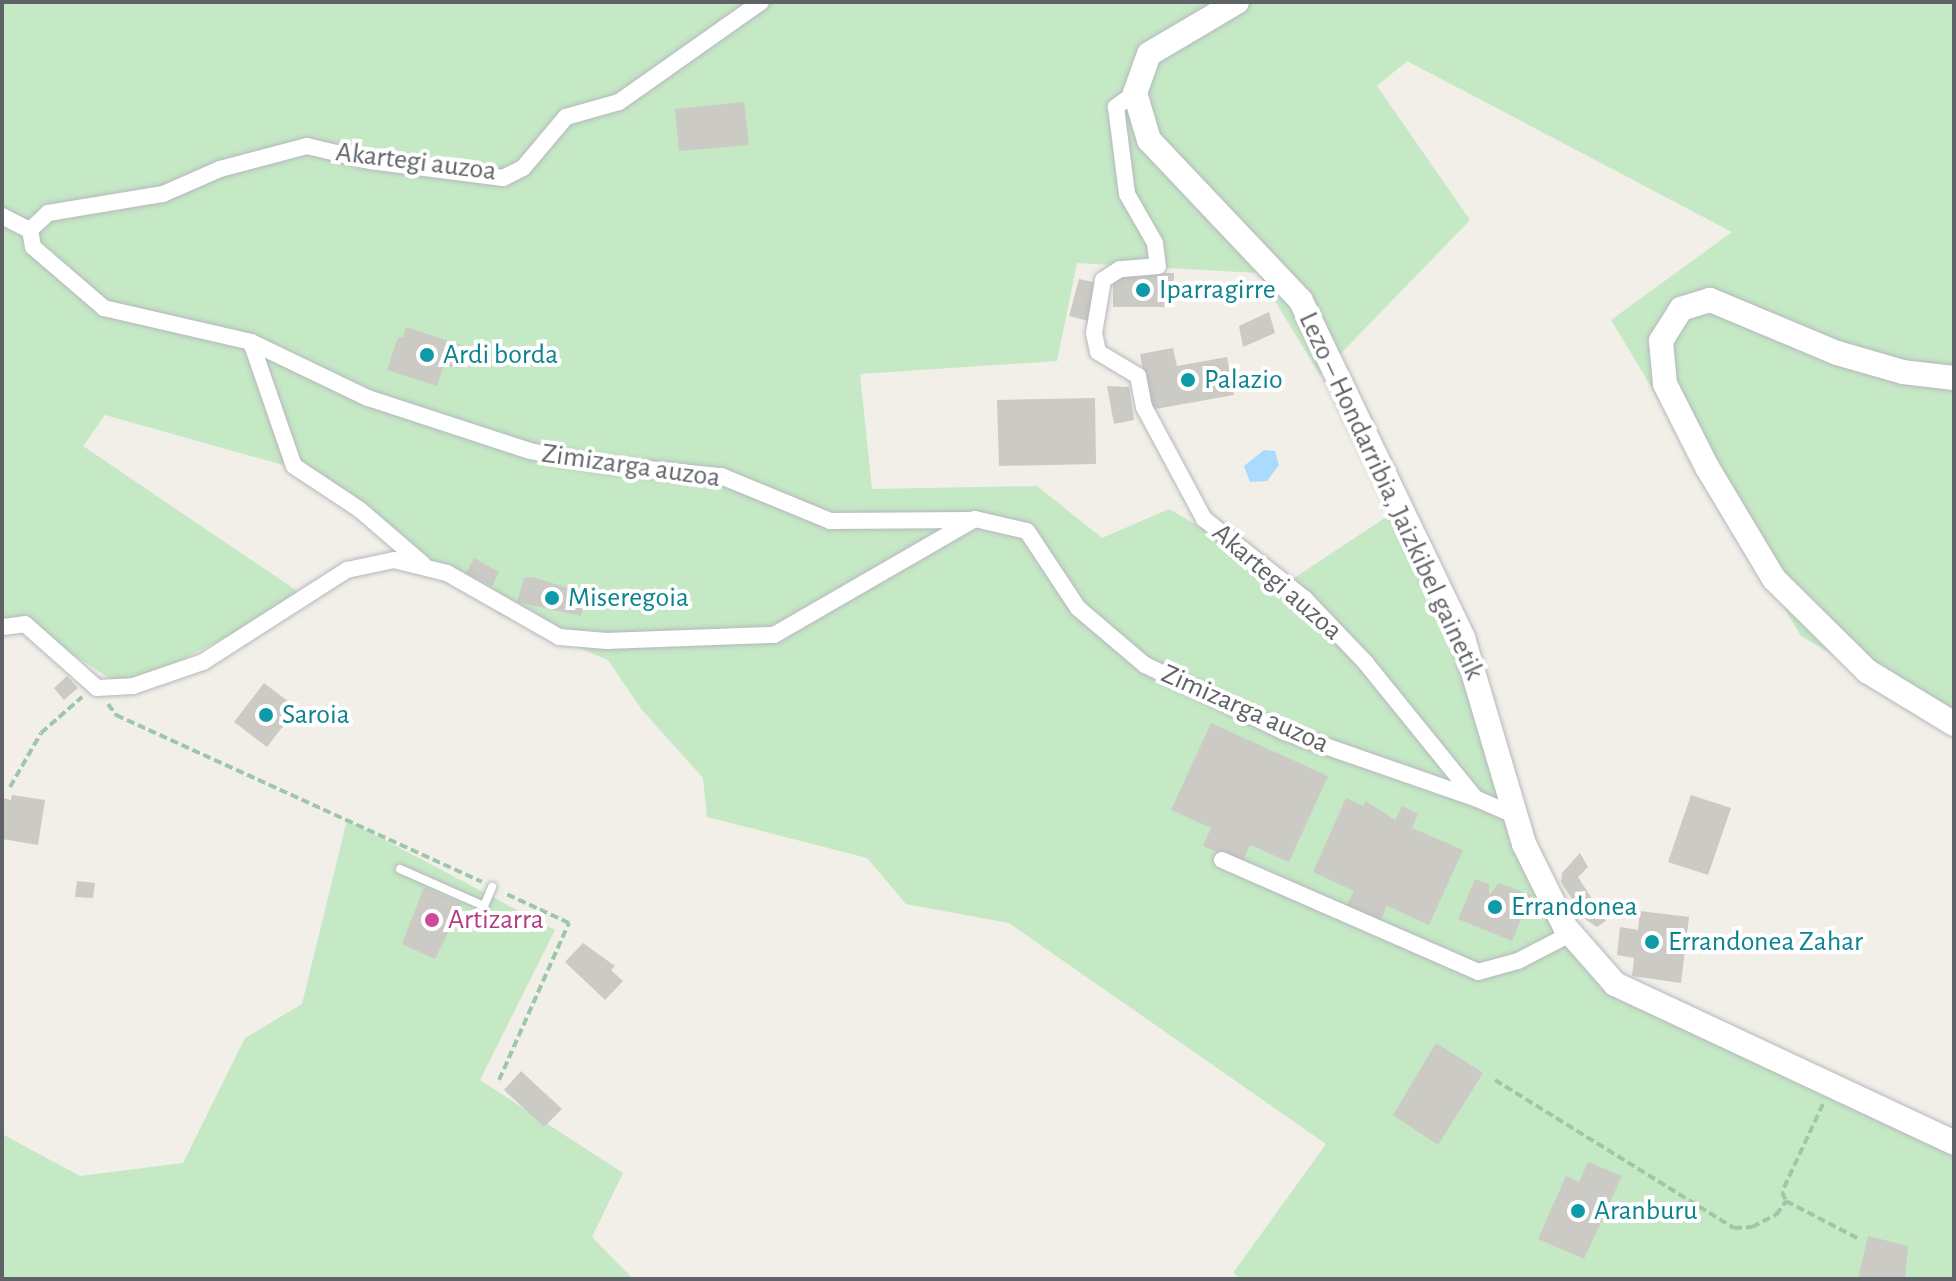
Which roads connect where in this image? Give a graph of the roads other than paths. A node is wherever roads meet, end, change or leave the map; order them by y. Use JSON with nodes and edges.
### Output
{"nodes":[{"id":1,"x":761,"y":2,"type":"edge"},
{"id":2,"x":1237,"y":2,"type":"edge"},
{"id":3,"x":1135,"y":93,"type":"junction"},
{"id":4,"x":2,"y":216,"type":"edge"},
{"id":5,"x":30,"y":230,"type":"junction"},
{"id":6,"x":251,"y":342,"type":"junction"},
{"id":7,"x":1954,"y":378,"type":"edge"},
{"id":8,"x":975,"y":519,"type":"junction"},
{"id":9,"x":428,"y":568,"type":"junction"},
{"id":10,"x":2,"y":627,"type":"edge"},
{"id":11,"x":1954,"y":724,"type":"edge"},
{"id":12,"x":1475,"y":798,"type":"junction"},
{"id":13,"x":1514,"y":815,"type":"junction"},
{"id":14,"x":1222,"y":860,"type":"dead end"},
{"id":15,"x":400,"y":869,"type":"dead end"},
{"id":16,"x":492,"y":887,"type":"road end"},
{"id":17,"x":1570,"y":934,"type":"junction"},
{"id":18,"x":1954,"y":1143,"type":"edge"}],
"edges":[{"from":1,"to":5,"type":"street","name":"Akartegi auzoa"},
{"from":2,"to":3,"type":"street"},
{"from":3,"to":12,"type":"street","name":"Akartegi auzoa"},
{"from":3,"to":13,"type":"street","name":"Lezo – Hondarribia, Jaizkibel gainetik"},
{"from":4,"to":5,"type":"street"},
{"from":5,"to":6,"type":"street","name":"Zimizarga auzoa"},
{"from":6,"to":8,"type":"street","name":"Zimizarga auzoa"},
{"from":6,"to":9,"type":"street"},
{"from":7,"to":11,"type":"street"},
{"from":8,"to":9,"type":"street"},
{"from":8,"to":12,"type":"street","name":"Zimizarga auzoa"},
{"from":9,"to":10,"type":"street"},
{"from":12,"to":13,"type":"street","name":"Akartegi auzoa"},
{"from":13,"to":17,"type":"street","name":"Lezo – Hondarribia, Jaizkibel gainetik"},
{"from":14,"to":17,"type":"street"},
{"from":15,"to":16,"type":"lane"},
{"from":17,"to":18,"type":"street","name":"Lezo – Hondarribia, Jaizkibel gainetik"}]}
